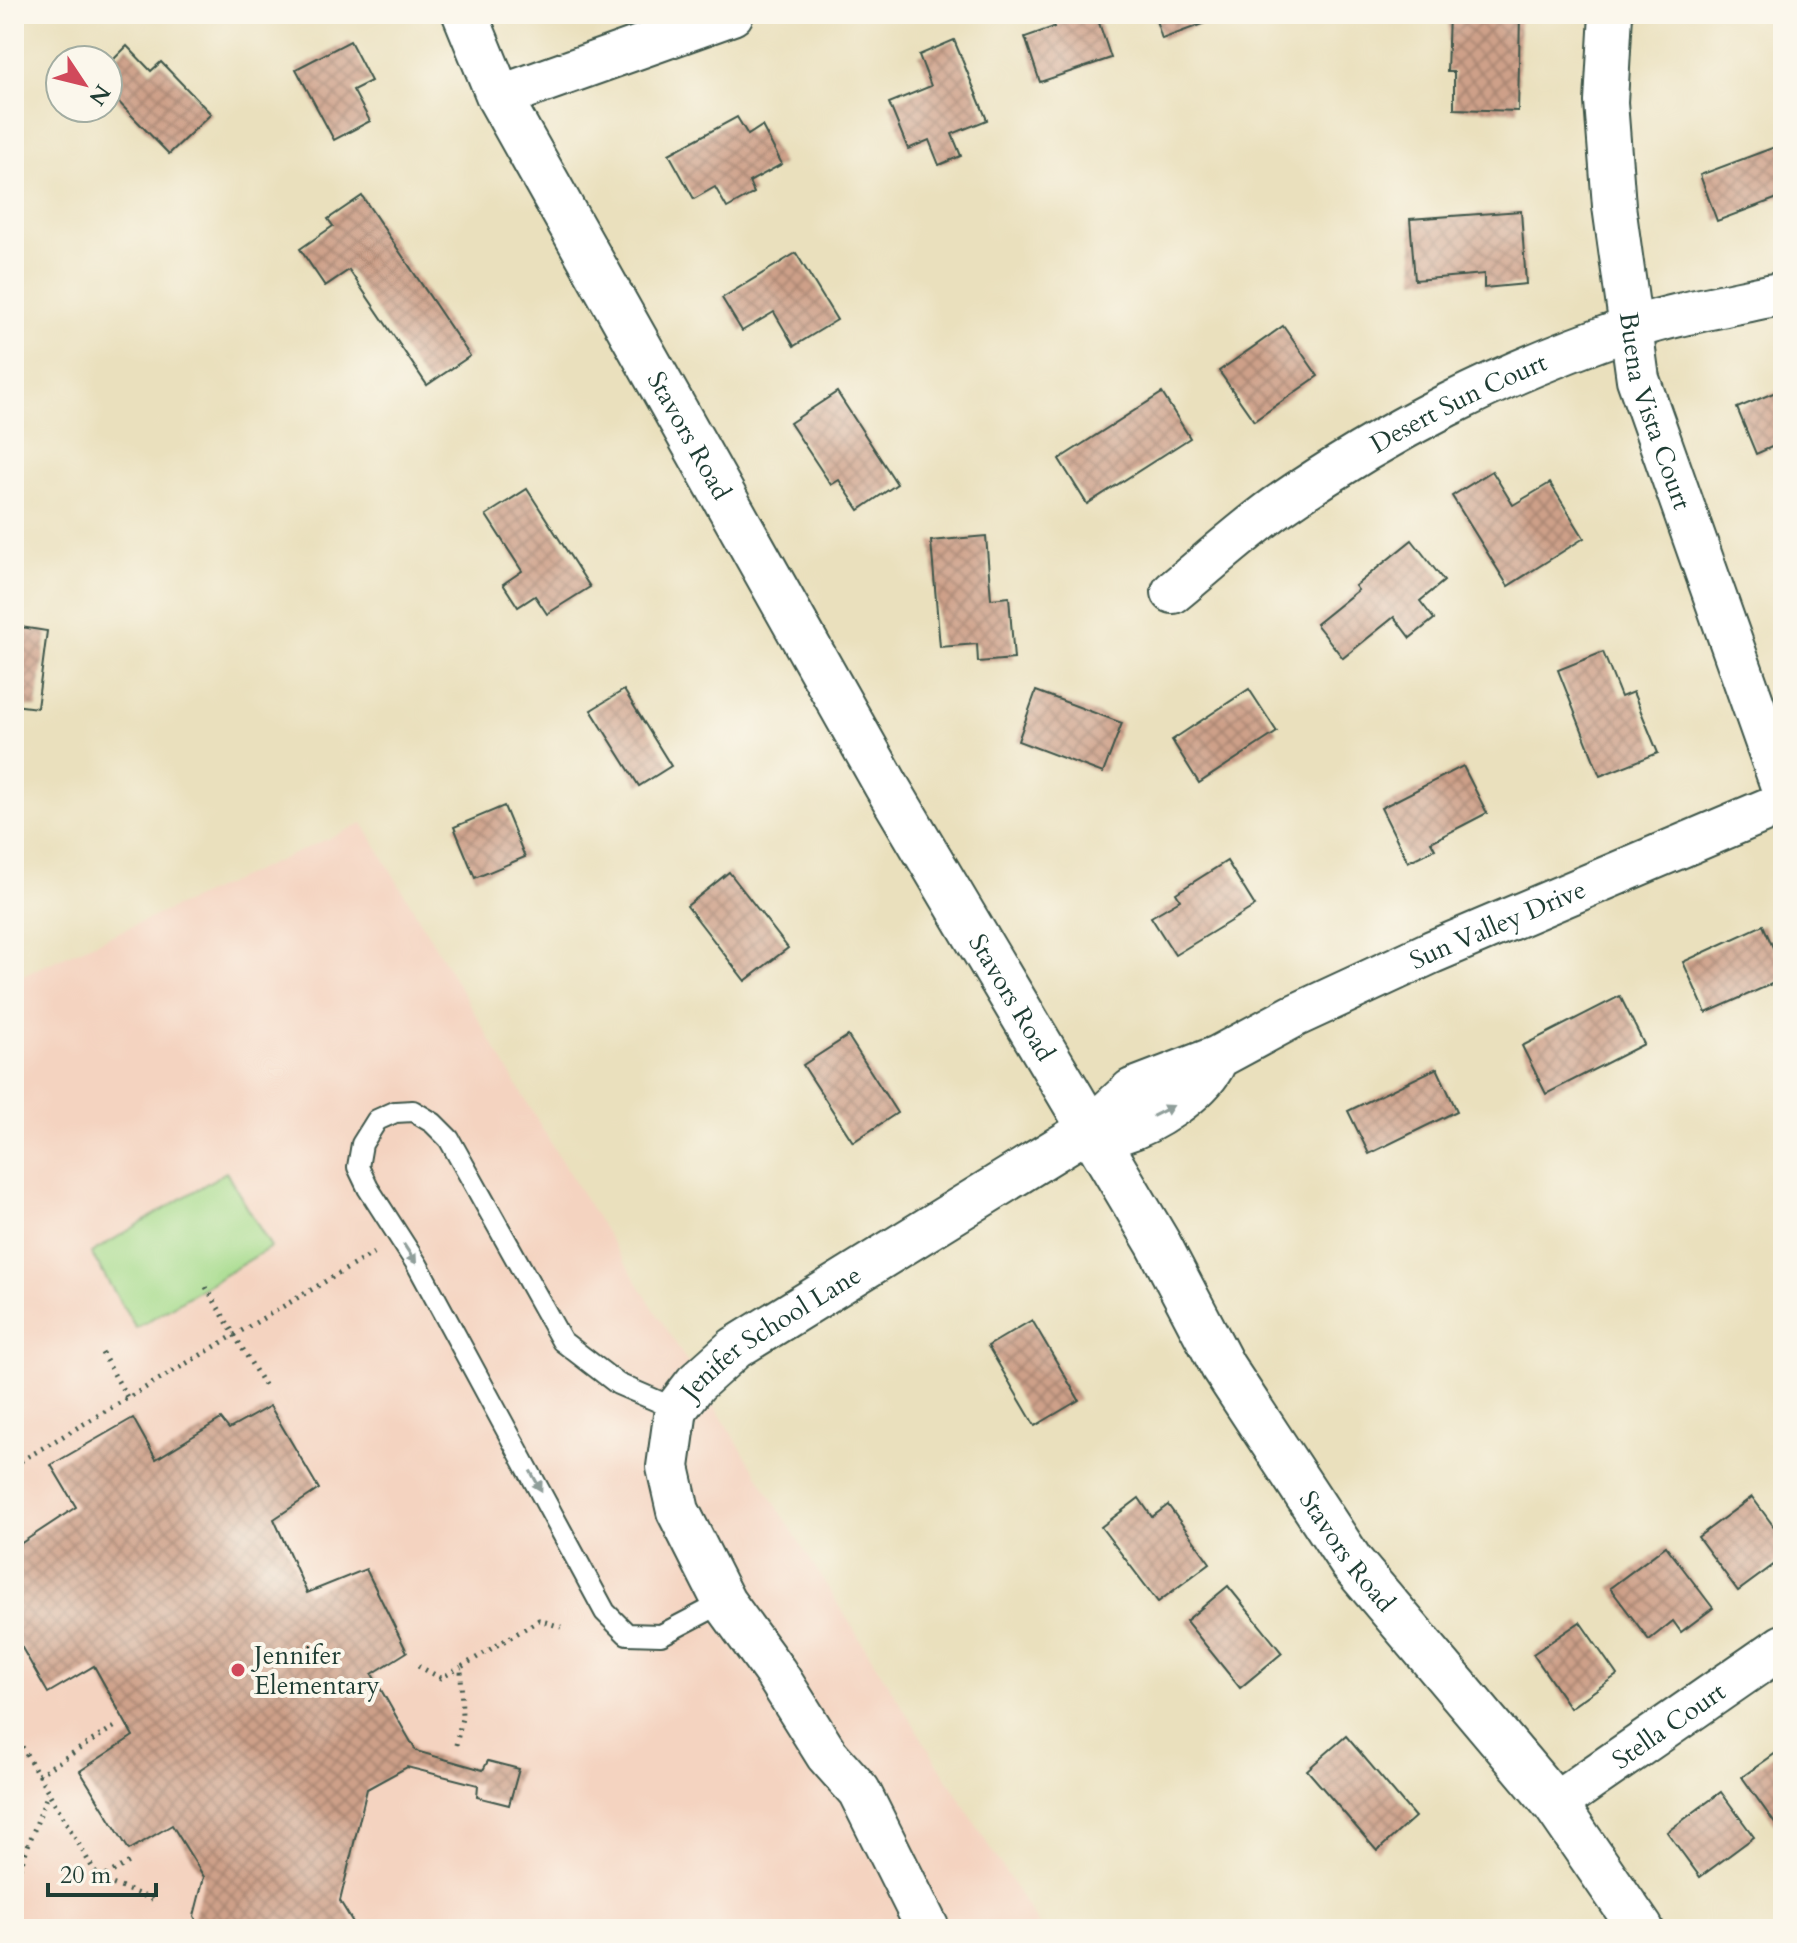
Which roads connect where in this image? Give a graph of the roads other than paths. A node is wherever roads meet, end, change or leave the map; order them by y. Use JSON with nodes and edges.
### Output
{"nodes":[{"id":1,"x":465,"y":14,"type":"edge"},
{"id":2,"x":732,"y":14,"type":"edge"},
{"id":3,"x":1611,"y":14,"type":"edge"},
{"id":4,"x":499,"y":97,"type":"junction"},
{"id":5,"x":1783,"y":293,"type":"edge"},
{"id":6,"x":1632,"y":328,"type":"junction"},
{"id":7,"x":1173,"y":592,"type":"dead end"},
{"id":8,"x":1783,"y":789,"type":"edge"},
{"id":9,"x":1783,"y":803,"type":"edge"},
{"id":10,"x":1091,"y":1128,"type":"junction"},
{"id":11,"x":676,"y":1409,"type":"junction"},
{"id":12,"x":724,"y":1602,"type":"junction"},
{"id":13,"x":1783,"y":1646,"type":"edge"},
{"id":14,"x":1555,"y":1804,"type":"junction"},
{"id":15,"x":928,"y":1929,"type":"edge"},
{"id":16,"x":1641,"y":1929,"type":"edge"}],
"edges":[{"from":1,"to":4,"type":"street","name":"Stavors Road"},
{"from":2,"to":4,"type":"street"},
{"from":3,"to":6,"type":"street","name":"Buena Vista Court"},
{"from":4,"to":10,"type":"street","name":"Stavors Road"},
{"from":5,"to":6,"type":"street","name":"Desert Sun Court"},
{"from":6,"to":7,"type":"street","name":"Desert Sun Court"},
{"from":6,"to":8,"type":"street","name":"Buena Vista Court"},
{"from":9,"to":10,"type":"street","name":"Sun Valley Drive"},
{"from":10,"to":11,"type":"street","name":"Jenifer School Lane"},
{"from":10,"to":14,"type":"street","name":"Stavors Road"},
{"from":11,"to":12,"type":"street","name":"Jenifer School Lane"},
{"from":11,"to":12,"type":"lane","one_way":true},
{"from":12,"to":15,"type":"street","name":"Jenifer School Lane"},
{"from":13,"to":14,"type":"street","name":"Stella Court"},
{"from":14,"to":16,"type":"street","name":"Stavors Road"}]}
